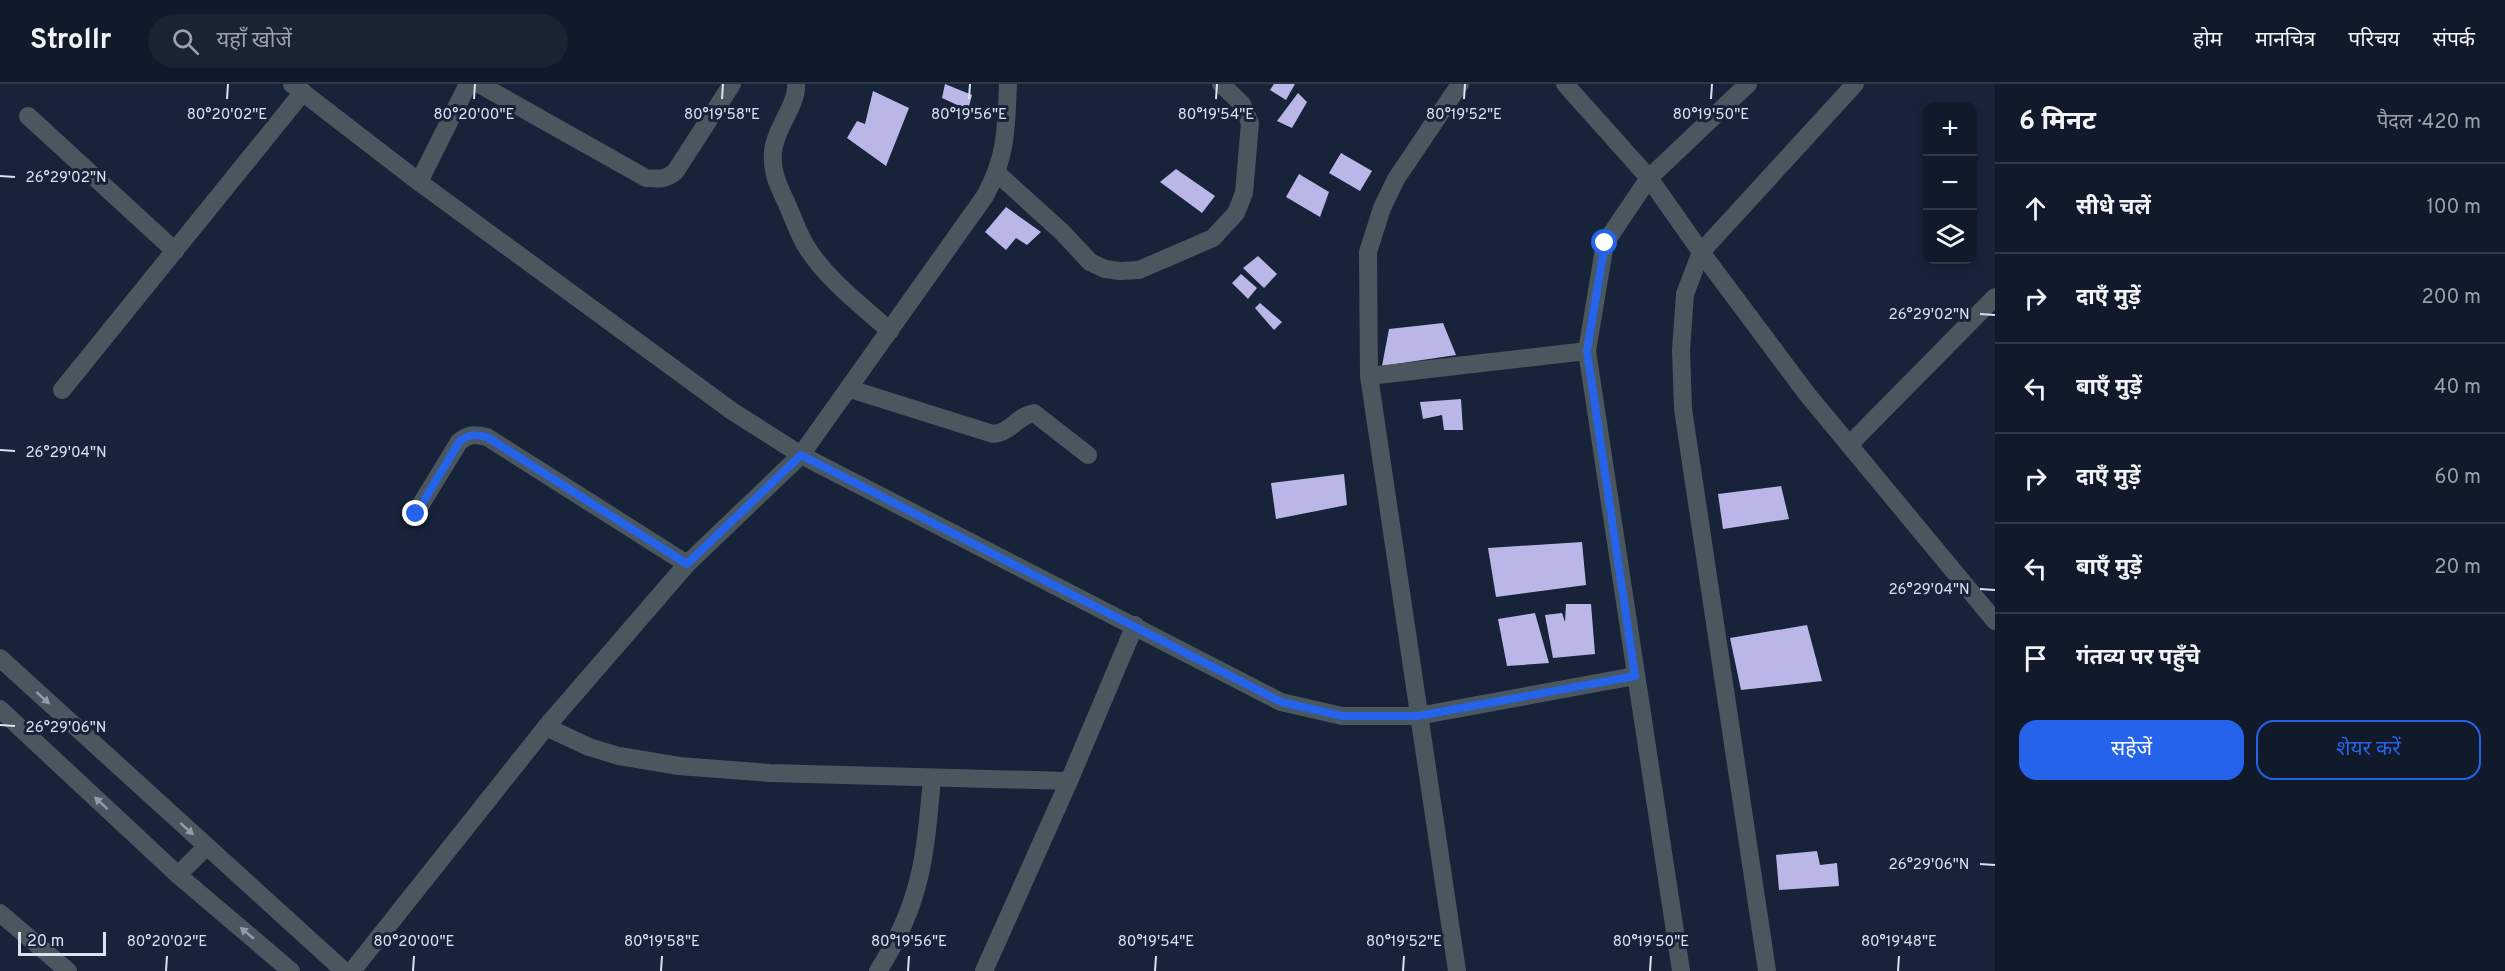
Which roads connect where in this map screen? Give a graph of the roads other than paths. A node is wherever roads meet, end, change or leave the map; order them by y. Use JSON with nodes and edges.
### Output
{"nodes":[{"id":1,"x":468,"y":84,"type":"edge"},
{"id":2,"x":479,"y":84,"type":"edge"},
{"id":3,"x":796,"y":84,"type":"edge"},
{"id":4,"x":1008,"y":84,"type":"edge"},
{"id":5,"x":1221,"y":84,"type":"edge"},
{"id":6,"x":1460,"y":84,"type":"edge"},
{"id":7,"x":1565,"y":84,"type":"edge"},
{"id":8,"x":1748,"y":84,"type":"edge"},
{"id":9,"x":1855,"y":84,"type":"edge"},
{"id":10,"x":728,"y":86,"type":"edge"},
{"id":11,"x":297,"y":88,"type":"edge"},
{"id":12,"x":28,"y":116,"type":"dead end"},
{"id":13,"x":998,"y":174,"type":"junction"},
{"id":14,"x":1649,"y":178,"type":"junction"},
{"id":15,"x":419,"y":182,"type":"junction"},
{"id":16,"x":175,"y":251,"type":"junction"},
{"id":17,"x":1701,"y":252,"type":"junction"},
{"id":18,"x":1995,"y":297,"type":"edge"},
{"id":19,"x":890,"y":331,"type":"junction"},
{"id":20,"x":1587,"y":351,"type":"junction"},
{"id":21,"x":1369,"y":376,"type":"junction"},
{"id":22,"x":850,"y":389,"type":"junction"},
{"id":23,"x":63,"y":390,"type":"dead end"},
{"id":24,"x":1850,"y":444,"type":"junction"},
{"id":25,"x":801,"y":455,"type":"junction"},
{"id":26,"x":1088,"y":455,"type":"dead end"},
{"id":27,"x":416,"y":514,"type":"dead end"},
{"id":28,"x":687,"y":564,"type":"junction"},
{"id":29,"x":1995,"y":621,"type":"edge"},
{"id":30,"x":1134,"y":625,"type":"junction"},
{"id":31,"x":0,"y":658,"type":"edge"},
{"id":32,"x":1635,"y":676,"type":"junction"},
{"id":33,"x":0,"y":709,"type":"edge"},
{"id":34,"x":1418,"y":716,"type":"junction"},
{"id":35,"x":546,"y":727,"type":"junction"},
{"id":36,"x":932,"y":778,"type":"junction"},
{"id":37,"x":1069,"y":781,"type":"junction"},
{"id":38,"x":206,"y":847,"type":"junction"},
{"id":39,"x":178,"y":875,"type":"junction"},
{"id":40,"x":0,"y":913,"type":"edge"},
{"id":41,"x":62,"y":969,"type":"edge"},
{"id":42,"x":291,"y":971,"type":"edge"},
{"id":43,"x":344,"y":971,"type":"edge"},
{"id":44,"x":352,"y":971,"type":"edge"},
{"id":45,"x":878,"y":971,"type":"edge"},
{"id":46,"x":984,"y":971,"type":"edge"},
{"id":47,"x":1457,"y":971,"type":"edge"},
{"id":48,"x":1681,"y":971,"type":"edge"},
{"id":49,"x":1767,"y":971,"type":"edge"}],
"edges":[{"from":1,"to":15,"type":"street"},
{"from":2,"to":10,"type":"street"},
{"from":3,"to":19,"type":"street"},
{"from":4,"to":13,"type":"street"},
{"from":5,"to":13,"type":"street"},
{"from":6,"to":21,"type":"street"},
{"from":7,"to":14,"type":"street"},
{"from":8,"to":14,"type":"street"},
{"from":9,"to":17,"type":"street"},
{"from":11,"to":15,"type":"street"},
{"from":11,"to":16,"type":"street"},
{"from":12,"to":16,"type":"street"},
{"from":13,"to":19,"type":"street"},
{"from":14,"to":17,"type":"street"},
{"from":14,"to":20,"type":"street"},
{"from":15,"to":25,"type":"street"},
{"from":16,"to":23,"type":"street"},
{"from":17,"to":24,"type":"street"},
{"from":17,"to":49,"type":"street"},
{"from":18,"to":24,"type":"street"},
{"from":19,"to":22,"type":"street"},
{"from":20,"to":21,"type":"street"},
{"from":20,"to":32,"type":"street"},
{"from":21,"to":34,"type":"street"},
{"from":22,"to":25,"type":"street"},
{"from":22,"to":26,"type":"street"},
{"from":24,"to":29,"type":"street"},
{"from":25,"to":28,"type":"street"},
{"from":25,"to":30,"type":"street"},
{"from":27,"to":28,"type":"street"},
{"from":28,"to":35,"type":"street"},
{"from":30,"to":34,"type":"street"},
{"from":30,"to":37,"type":"street"},
{"from":31,"to":38,"type":"street","one_way":true},
{"from":32,"to":34,"type":"street"},
{"from":32,"to":48,"type":"street"},
{"from":39,"to":33,"type":"street","one_way":true},
{"from":34,"to":47,"type":"street"},
{"from":35,"to":36,"type":"street"},
{"from":35,"to":44,"type":"street"},
{"from":36,"to":37,"type":"street"},
{"from":36,"to":45,"type":"street"},
{"from":37,"to":46,"type":"street"},
{"from":38,"to":39,"type":"street"},
{"from":38,"to":43,"type":"street"},
{"from":42,"to":39,"type":"street","one_way":true},
{"from":40,"to":41,"type":"street"}]}
